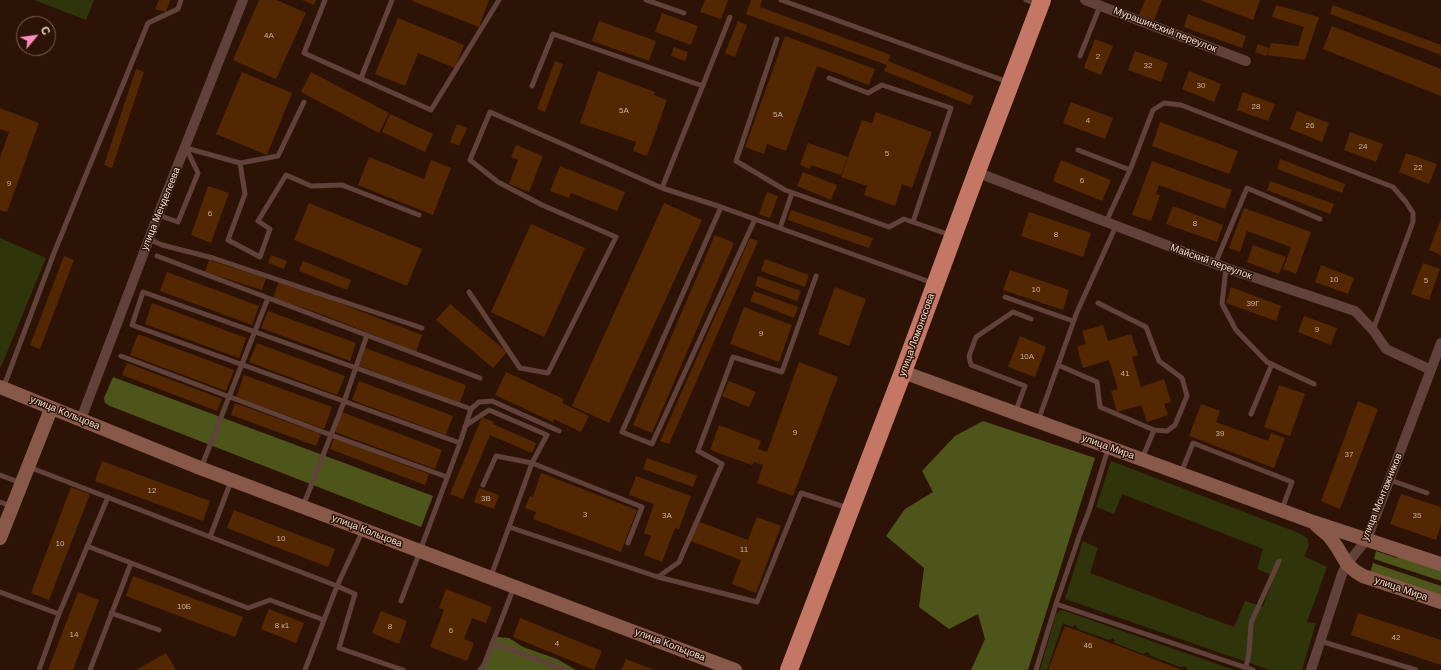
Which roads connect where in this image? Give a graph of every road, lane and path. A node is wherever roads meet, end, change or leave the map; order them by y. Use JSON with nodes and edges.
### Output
{"nodes":[{"id":1,"x":181,"y":0,"type":"edge"},
{"id":2,"x":243,"y":0,"type":"edge"},
{"id":3,"x":325,"y":0,"type":"edge"},
{"id":4,"x":392,"y":0,"type":"edge"},
{"id":5,"x":499,"y":0,"type":"edge"},
{"id":6,"x":646,"y":0,"type":"edge"},
{"id":7,"x":781,"y":0,"type":"edge"},
{"id":8,"x":1085,"y":0,"type":"edge"},
{"id":9,"x":1036,"y":2,"type":"edge"},
{"id":10,"x":1100,"y":6,"type":"junction"},
{"id":11,"x":684,"y":13,"type":"dead end"},
{"id":12,"x":730,"y":18,"type":"dead end"},
{"id":13,"x":777,"y":39,"type":"dead end"},
{"id":14,"x":1080,"y":56,"type":"dead end"},
{"id":15,"x":1246,"y":60,"type":"dead end"},
{"id":16,"x":361,"y":78,"type":"junction"},
{"id":17,"x":829,"y":78,"type":"dead end"},
{"id":18,"x":1010,"y":83,"type":"junction"},
{"id":19,"x":532,"y":86,"type":"dead end"},
{"id":20,"x":702,"y":86,"type":"junction"},
{"id":21,"x":304,"y":102,"type":"dead end"},
{"id":22,"x":186,"y":148,"type":"junction"},
{"id":23,"x":1078,"y":150,"type":"dead end"},
{"id":24,"x":240,"y":163,"type":"junction"},
{"id":25,"x":1130,"y":170,"type":"junction"},
{"id":26,"x":976,"y":172,"type":"junction"},
{"id":27,"x":662,"y":188,"type":"junction"},
{"id":28,"x":792,"y":193,"type":"junction"},
{"id":29,"x":721,"y":207,"type":"junction"},
{"id":30,"x":158,"y":215,"type":"junction"},
{"id":31,"x":419,"y":215,"type":"dead end"},
{"id":32,"x":755,"y":219,"type":"junction"},
{"id":33,"x":1320,"y":219,"type":"dead end"},
{"id":34,"x":913,"y":222,"type":"junction"},
{"id":35,"x":1111,"y":224,"type":"junction"},
{"id":36,"x":780,"y":228,"type":"junction"},
{"id":37,"x":953,"y":236,"type":"junction"},
{"id":38,"x":149,"y":239,"type":"junction"},
{"id":39,"x":157,"y":256,"type":"dead end"},
{"id":40,"x":1215,"y":264,"type":"junction"},
{"id":41,"x":1226,"y":268,"type":"junction"},
{"id":42,"x":816,"y":276,"type":"dead end"},
{"id":43,"x":936,"y":284,"type":"junction"},
{"id":44,"x":469,"y":292,"type":"dead end"},
{"id":45,"x":1004,"y":297,"type":"dead end"},
{"id":46,"x":268,"y":298,"type":"junction"},
{"id":47,"x":1098,"y":302,"type":"dead end"},
{"id":48,"x":1031,"y":319,"type":"dead end"},
{"id":49,"x":1074,"y":321,"type":"junction"},
{"id":50,"x":422,"y":328,"type":"dead end"},
{"id":51,"x":1373,"y":330,"type":"junction"},
{"id":52,"x":255,"y":332,"type":"junction"},
{"id":53,"x":367,"y":335,"type":"junction"},
{"id":54,"x":1441,"y":343,"type":"edge"},
{"id":55,"x":121,"y":356,"type":"dead end"},
{"id":56,"x":1272,"y":364,"type":"junction"},
{"id":57,"x":242,"y":365,"type":"junction"},
{"id":58,"x":1058,"y":365,"type":"junction"},
{"id":59,"x":356,"y":368,"type":"junction"},
{"id":60,"x":1431,"y":370,"type":"junction"},
{"id":61,"x":903,"y":372,"type":"junction"},
{"id":62,"x":480,"y":378,"type":"dead end"},
{"id":63,"x":1314,"y":384,"type":"dead end"},
{"id":64,"x":2,"y":387,"type":"edge"},
{"id":65,"x":229,"y":397,"type":"junction"},
{"id":66,"x":344,"y":402,"type":"junction"},
{"id":67,"x":51,"y":408,"type":"junction"},
{"id":68,"x":470,"y":408,"type":"junction"},
{"id":69,"x":1015,"y":414,"type":"junction"},
{"id":70,"x":1251,"y":414,"type":"dead end"},
{"id":71,"x":80,"y":419,"type":"junction"},
{"id":72,"x":1038,"y":422,"type":"junction"},
{"id":73,"x":465,"y":426,"type":"junction"},
{"id":74,"x":1154,"y":430,"type":"junction"},
{"id":75,"x":559,"y":431,"type":"dead end"},
{"id":76,"x":331,"y":436,"type":"junction"},
{"id":77,"x":460,"y":443,"type":"junction"},
{"id":78,"x":1109,"y":448,"type":"junction"},
{"id":79,"x":1142,"y":460,"type":"junction"},
{"id":80,"x":532,"y":463,"type":"junction"},
{"id":81,"x":28,"y":466,"type":"junction"},
{"id":82,"x":200,"y":468,"type":"junction"},
{"id":83,"x":1180,"y":474,"type":"junction"},
{"id":84,"x":0,"y":475,"type":"edge"},
{"id":85,"x":448,"y":477,"type":"junction"},
{"id":86,"x":232,"y":480,"type":"junction"},
{"id":87,"x":1390,"y":480,"type":"junction"},
{"id":88,"x":22,"y":483,"type":"junction"},
{"id":89,"x":483,"y":485,"type":"dead end"},
{"id":90,"x":1427,"y":493,"type":"dead end"},
{"id":91,"x":108,"y":497,"type":"junction"},
{"id":92,"x":6,"y":504,"type":"edge"},
{"id":93,"x":303,"y":507,"type":"junction"},
{"id":94,"x":851,"y":509,"type":"junction"},
{"id":95,"x":1281,"y":511,"type":"junction"},
{"id":96,"x":1313,"y":522,"type":"junction"},
{"id":97,"x":509,"y":527,"type":"junction"},
{"id":98,"x":363,"y":530,"type":"junction"},
{"id":99,"x":210,"y":537,"type":"junction"},
{"id":100,"x":0,"y":538,"type":"edge"},
{"id":101,"x":1368,"y":539,"type":"junction"},
{"id":102,"x":628,"y":544,"type":"dead end"},
{"id":103,"x":87,"y":546,"type":"junction"},
{"id":104,"x":420,"y":551,"type":"junction"},
{"id":105,"x":1279,"y":561,"type":"dead end"},
{"id":106,"x":130,"y":563,"type":"junction"},
{"id":107,"x":1347,"y":564,"type":"junction"},
{"id":108,"x":1441,"y":564,"type":"edge"},
{"id":109,"x":490,"y":577,"type":"junction"},
{"id":110,"x":658,"y":577,"type":"junction"},
{"id":111,"x":337,"y":586,"type":"junction"},
{"id":112,"x":514,"y":586,"type":"junction"},
{"id":113,"x":0,"y":592,"type":"edge"},
{"id":114,"x":401,"y":600,"type":"dead end"},
{"id":115,"x":1441,"y":602,"type":"edge"},
{"id":116,"x":1056,"y":604,"type":"junction"},
{"id":117,"x":111,"y":613,"type":"junction"},
{"id":118,"x":59,"y":614,"type":"junction"},
{"id":119,"x":324,"y":620,"type":"junction"},
{"id":120,"x":159,"y":630,"type":"dead end"},
{"id":121,"x":1320,"y":641,"type":"junction"},
{"id":122,"x":492,"y":643,"type":"junction"},
{"id":123,"x":1246,"y":667,"type":"junction"},
{"id":124,"x":39,"y":670,"type":"edge"},
{"id":125,"x":90,"y":670,"type":"edge"},
{"id":126,"x":305,"y":670,"type":"edge"},
{"id":127,"x":403,"y":670,"type":"edge"},
{"id":128,"x":482,"y":670,"type":"edge"},
{"id":129,"x":566,"y":670,"type":"edge"},
{"id":130,"x":735,"y":670,"type":"edge"},
{"id":131,"x":789,"y":670,"type":"edge"},
{"id":132,"x":1036,"y":670,"type":"edge"},
{"id":133,"x":1254,"y":670,"type":"edge"},
{"id":134,"x":1311,"y":670,"type":"edge"},
{"id":135,"x":1416,"y":670,"type":"edge"}],
"edges":[{"from":1,"to":64,"type":"lane"},
{"from":2,"to":22,"type":"street","name":"улица Менделеева"},
{"from":3,"to":16,"type":"lane"},
{"from":4,"to":16,"type":"lane"},
{"from":5,"to":16,"type":"lane"},
{"from":6,"to":11,"type":"lane"},
{"from":7,"to":18,"type":"lane"},
{"from":8,"to":10,"type":"street","name":"Мурашинский переулок"},
{"from":9,"to":18,"type":"highway","name":"улица Ломоносова"},
{"from":10,"to":14,"type":"lane"},
{"from":10,"to":15,"type":"street","name":"Мурашинский переулок"},
{"from":12,"to":20,"type":"lane"},
{"from":13,"to":28,"type":"lane"},
{"from":17,"to":34,"type":"lane"},
{"from":18,"to":26,"type":"highway","name":"улица Ломоносова"},
{"from":19,"to":20,"type":"lane"},
{"from":20,"to":27,"type":"lane"},
{"from":21,"to":24,"type":"lane"},
{"from":22,"to":24,"type":"lane"},
{"from":22,"to":30,"type":"street","name":"улица Менделеева"},
{"from":22,"to":30,"type":"lane"},
{"from":23,"to":25,"type":"lane"},
{"from":24,"to":31,"type":"lane"},
{"from":25,"to":35,"type":"lane"},
{"from":25,"to":51,"type":"lane"},
{"from":26,"to":35,"type":"street","name":"Майский переулок"},
{"from":26,"to":37,"type":"highway","name":"улица Ломоносова"},
{"from":27,"to":29,"type":"lane"},
{"from":27,"to":44,"type":"lane"},
{"from":28,"to":34,"type":"lane"},
{"from":28,"to":36,"type":"lane"},
{"from":29,"to":32,"type":"lane"},
{"from":29,"to":32,"type":"lane"},
{"from":30,"to":38,"type":"street","name":"улица Менделеева"},
{"from":32,"to":36,"type":"lane"},
{"from":33,"to":40,"type":"lane"},
{"from":34,"to":37,"type":"lane"},
{"from":35,"to":40,"type":"street","name":"Майский переулок"},
{"from":35,"to":49,"type":"lane"},
{"from":36,"to":43,"type":"lane"},
{"from":37,"to":43,"type":"highway","name":"улица Ломоносова"},
{"from":38,"to":50,"type":"lane"},
{"from":38,"to":71,"type":"street","name":"улица Менделеева"},
{"from":39,"to":46,"type":"lane"},
{"from":40,"to":41,"type":"street","name":"Майский переулок"},
{"from":41,"to":51,"type":"street","name":"Майский переулок"},
{"from":41,"to":56,"type":"lane"},
{"from":42,"to":110,"type":"lane"},
{"from":43,"to":61,"type":"highway","name":"улица Ломоносова"},
{"from":45,"to":49,"type":"lane"},
{"from":46,"to":52,"type":"lane"},
{"from":46,"to":53,"type":"lane"},
{"from":47,"to":74,"type":"lane"},
{"from":48,"to":69,"type":"lane"},
{"from":49,"to":58,"type":"lane"},
{"from":51,"to":60,"type":"street","name":"Майский переулок"},
{"from":52,"to":57,"type":"lane"},
{"from":52,"to":57,"type":"lane"},
{"from":52,"to":59,"type":"lane"},
{"from":53,"to":59,"type":"lane"},
{"from":53,"to":62,"type":"lane"},
{"from":54,"to":60,"type":"street","name":"улица Монтажников"},
{"from":55,"to":65,"type":"lane"},
{"from":56,"to":63,"type":"lane"},
{"from":56,"to":70,"type":"lane"},
{"from":57,"to":65,"type":"lane"},
{"from":57,"to":66,"type":"lane"},
{"from":58,"to":72,"type":"lane"},
{"from":58,"to":74,"type":"lane"},
{"from":59,"to":66,"type":"lane"},
{"from":59,"to":68,"type":"lane"},
{"from":60,"to":87,"type":"street","name":"улица Монтажников"},
{"from":61,"to":69,"type":"street","name":"улица Мира"},
{"from":61,"to":94,"type":"highway","name":"улица Ломоносова"},
{"from":64,"to":67,"type":"street","name":"улица Кольцова"},
{"from":65,"to":76,"type":"lane"},
{"from":65,"to":82,"type":"lane"},
{"from":66,"to":76,"type":"lane"},
{"from":66,"to":77,"type":"lane"},
{"from":67,"to":71,"type":"street","name":"улица Кольцова"},
{"from":67,"to":81,"type":"street"},
{"from":68,"to":73,"type":"lane"},
{"from":68,"to":75,"type":"lane"},
{"from":69,"to":72,"type":"street","name":"улица Мира"},
{"from":71,"to":82,"type":"street","name":"улица Кольцова"},
{"from":72,"to":78,"type":"street","name":"улица Мира"},
{"from":73,"to":77,"type":"lane"},
{"from":73,"to":80,"type":"lane"},
{"from":74,"to":79,"type":"lane"},
{"from":76,"to":85,"type":"lane"},
{"from":76,"to":93,"type":"lane"},
{"from":77,"to":85,"type":"lane"},
{"from":78,"to":79,"type":"street","name":"улица Мира"},
{"from":78,"to":116,"type":"lane"},
{"from":79,"to":83,"type":"street","name":"улица Мира"},
{"from":80,"to":89,"type":"lane"},
{"from":80,"to":97,"type":"lane"},
{"from":80,"to":102,"type":"lane"},
{"from":81,"to":88,"type":"street"},
{"from":81,"to":91,"type":"lane"},
{"from":82,"to":86,"type":"street","name":"улица Кольцова"},
{"from":83,"to":95,"type":"street","name":"улица Мира"},
{"from":83,"to":95,"type":"lane"},
{"from":84,"to":88,"type":"lane"},
{"from":85,"to":104,"type":"lane"},
{"from":86,"to":93,"type":"street","name":"улица Кольцова"},
{"from":86,"to":99,"type":"lane"},
{"from":87,"to":90,"type":"lane"},
{"from":87,"to":101,"type":"street","name":"улица Монтажников"},
{"from":88,"to":92,"type":"street"},
{"from":91,"to":99,"type":"lane"},
{"from":91,"to":103,"type":"lane"},
{"from":92,"to":100,"type":"street"},
{"from":93,"to":98,"type":"street","name":"улица Кольцова"},
{"from":94,"to":110,"type":"lane"},
{"from":94,"to":131,"type":"highway","name":"улица Ломоносова"},
{"from":95,"to":96,"type":"street","name":"улица Мира"},
{"from":96,"to":101,"type":"street","name":"улица Мира"},
{"from":96,"to":107,"type":"street","name":"улица Мира"},
{"from":97,"to":109,"type":"lane"},
{"from":97,"to":110,"type":"lane"},
{"from":98,"to":104,"type":"street","name":"улица Кольцова"},
{"from":98,"to":111,"type":"lane"},
{"from":99,"to":111,"type":"lane"},
{"from":101,"to":107,"type":"street","name":"улица Монтажников"},
{"from":101,"to":108,"type":"street","name":"улица Мира"},
{"from":103,"to":106,"type":"lane"},
{"from":103,"to":118,"type":"lane"},
{"from":104,"to":109,"type":"street","name":"улица Кольцова"},
{"from":104,"to":114,"type":"lane"},
{"from":105,"to":123,"type":"lane"},
{"from":106,"to":117,"type":"lane"},
{"from":106,"to":119,"type":"lane"},
{"from":107,"to":115,"type":"street","name":"улица Мира"},
{"from":107,"to":121,"type":"street","name":"улица Монтажников"},
{"from":109,"to":112,"type":"street","name":"улица Кольцова"},
{"from":111,"to":119,"type":"lane"},
{"from":111,"to":127,"type":"lane"},
{"from":112,"to":122,"type":"lane"},
{"from":112,"to":130,"type":"street","name":"улица Кольцова"},
{"from":113,"to":118,"type":"lane"},
{"from":116,"to":123,"type":"lane"},
{"from":116,"to":132,"type":"lane"},
{"from":117,"to":120,"type":"lane"},
{"from":117,"to":125,"type":"lane"},
{"from":118,"to":124,"type":"lane"},
{"from":119,"to":126,"type":"lane"},
{"from":121,"to":134,"type":"street","name":"улица Монтажников"},
{"from":121,"to":135,"type":"lane"},
{"from":122,"to":128,"type":"lane"},
{"from":122,"to":129,"type":"lane"},
{"from":123,"to":133,"type":"lane"}]}
